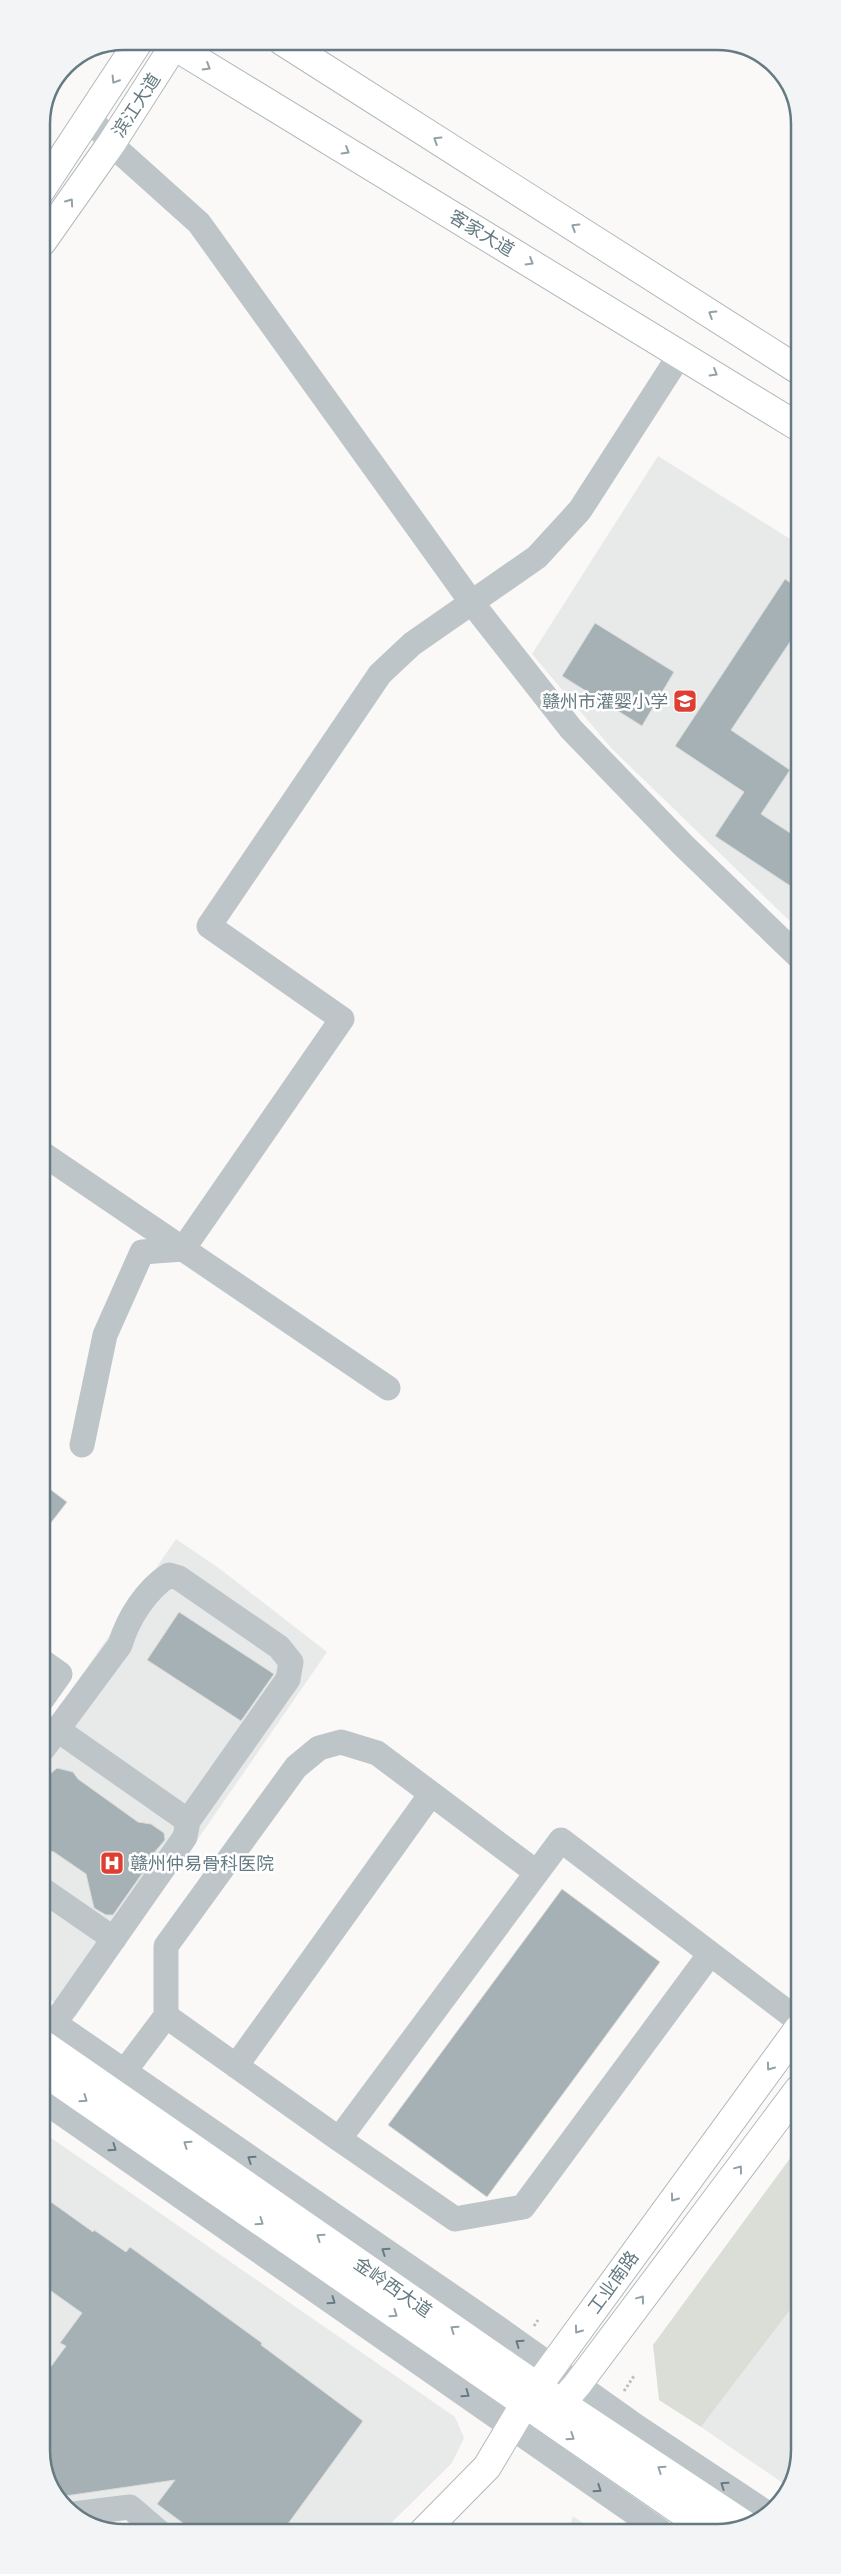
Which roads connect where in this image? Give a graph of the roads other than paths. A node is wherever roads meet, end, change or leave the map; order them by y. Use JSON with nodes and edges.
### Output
{"nodes":[{"id":1,"x":133,"y":50,"type":"edge"},
{"id":2,"x":168,"y":50,"type":"edge"},
{"id":3,"x":183,"y":50,"type":"edge"},
{"id":4,"x":296,"y":50,"type":"edge"},
{"id":5,"x":90,"y":118,"type":"junction"},
{"id":6,"x":110,"y":144,"type":"junction"},
{"id":7,"x":50,"y":178,"type":"edge"},
{"id":8,"x":50,"y":230,"type":"edge"},
{"id":9,"x":680,"y":353,"type":"junction"},
{"id":10,"x":791,"y":365,"type":"edge"},
{"id":11,"x":791,"y":422,"type":"edge"},
{"id":12,"x":472,"y":603,"type":"junction"},
{"id":13,"x":791,"y":949,"type":"edge"},
{"id":14,"x":50,"y":1159,"type":"edge"},
{"id":15,"x":183,"y":1249,"type":"junction"},
{"id":16,"x":388,"y":1388,"type":"dead end"},
{"id":17,"x":82,"y":1445,"type":"dead end"},
{"id":18,"x":50,"y":1667,"type":"edge"},
{"id":19,"x":50,"y":1688,"type":"edge"},
{"id":20,"x":50,"y":1740,"type":"edge"},
{"id":21,"x":431,"y":1794,"type":"junction"},
{"id":22,"x":188,"y":1821,"type":"junction"},
{"id":23,"x":536,"y":1872,"type":"junction"},
{"id":24,"x":50,"y":1895,"type":"edge"},
{"id":25,"x":114,"y":1938,"type":"junction"},
{"id":26,"x":710,"y":1954,"type":"junction"},
{"id":27,"x":791,"y":2015,"type":"edge"},
{"id":28,"x":166,"y":2016,"type":"junction"},
{"id":29,"x":50,"y":2024,"type":"edge"},
{"id":30,"x":50,"y":2030,"type":"edge"},
{"id":31,"x":50,"y":2030,"type":"edge"},
{"id":32,"x":791,"y":2039,"type":"edge"},
{"id":33,"x":236,"y":2066,"type":"junction"},
{"id":34,"x":124,"y":2072,"type":"junction"},
{"id":35,"x":50,"y":2076,"type":"edge"},
{"id":36,"x":791,"y":2100,"type":"edge"},
{"id":37,"x":50,"y":2105,"type":"edge"},
{"id":38,"x":339,"y":2139,"type":"junction"},
{"id":39,"x":562,"y":2403,"type":"junction"},
{"id":40,"x":530,"y":2405,"type":"junction"},
{"id":41,"x":761,"y":2510,"type":"edge"},
{"id":42,"x":85,"y":2513,"type":"edge"},
{"id":43,"x":738,"y":2520,"type":"edge"},
{"id":44,"x":150,"y":2524,"type":"edge"},
{"id":45,"x":431,"y":2524,"type":"edge"},
{"id":46,"x":653,"y":2524,"type":"edge"},
{"id":47,"x":701,"y":2524,"type":"edge"}],
"edges":[{"from":1,"to":5,"type":"main road","one_way":true},
{"from":2,"to":6,"type":"main road","name":"滨江大道"},
{"from":3,"to":9,"type":"main road","name":"客家大道","one_way":true},
{"from":10,"to":4,"type":"main road","one_way":true},
{"from":5,"to":6,"type":"street"},
{"from":5,"to":7,"type":"main road"},
{"from":8,"to":6,"type":"main road","name":"滨江大道","one_way":true},
{"from":6,"to":12,"type":"street"},
{"from":9,"to":11,"type":"main road","name":"客家大道","one_way":true},
{"from":9,"to":12,"type":"street"},
{"from":12,"to":13,"type":"street"},
{"from":12,"to":15,"type":"street"},
{"from":14,"to":15,"type":"street"},
{"from":15,"to":16,"type":"street"},
{"from":15,"to":17,"type":"street"},
{"from":18,"to":19,"type":"street"},
{"from":20,"to":22,"type":"street"},
{"from":20,"to":22,"type":"street"},
{"from":21,"to":23,"type":"street"},
{"from":21,"to":28,"type":"street"},
{"from":21,"to":33,"type":"street"},
{"from":22,"to":25,"type":"street"},
{"from":23,"to":26,"type":"street"},
{"from":23,"to":38,"type":"street"},
{"from":24,"to":25,"type":"street"},
{"from":25,"to":29,"type":"street"},
{"from":26,"to":27,"type":"street"},
{"from":26,"to":38,"type":"street"},
{"from":28,"to":33,"type":"street"},
{"from":28,"to":34,"type":"street"},
{"from":30,"to":34,"type":"street"},
{"from":40,"to":31,"type":"main road","name":"金岭西大道","one_way":true},
{"from":32,"to":40,"type":"main road","name":"工业南路","one_way":true},
{"from":33,"to":38,"type":"street"},
{"from":40,"to":34,"type":"street","one_way":true},
{"from":35,"to":40,"type":"main road","name":"金岭西大道","one_way":true},
{"from":39,"to":36,"type":"main road","name":"工业南路","one_way":true},
{"from":37,"to":40,"type":"street","one_way":true},
{"from":39,"to":40,"type":"main road","name":"金岭西大道"},
{"from":39,"to":40,"type":"street"},
{"from":41,"to":39,"type":"street","one_way":true},
{"from":43,"to":39,"type":"main road","name":"金岭西大道","one_way":true},
{"from":39,"to":47,"type":"main road","name":"金岭西大道","one_way":true},
{"from":40,"to":45,"type":"main road","name":"工业南路"},
{"from":40,"to":46,"type":"street","one_way":true},
{"from":42,"to":44,"type":"street"}]}
